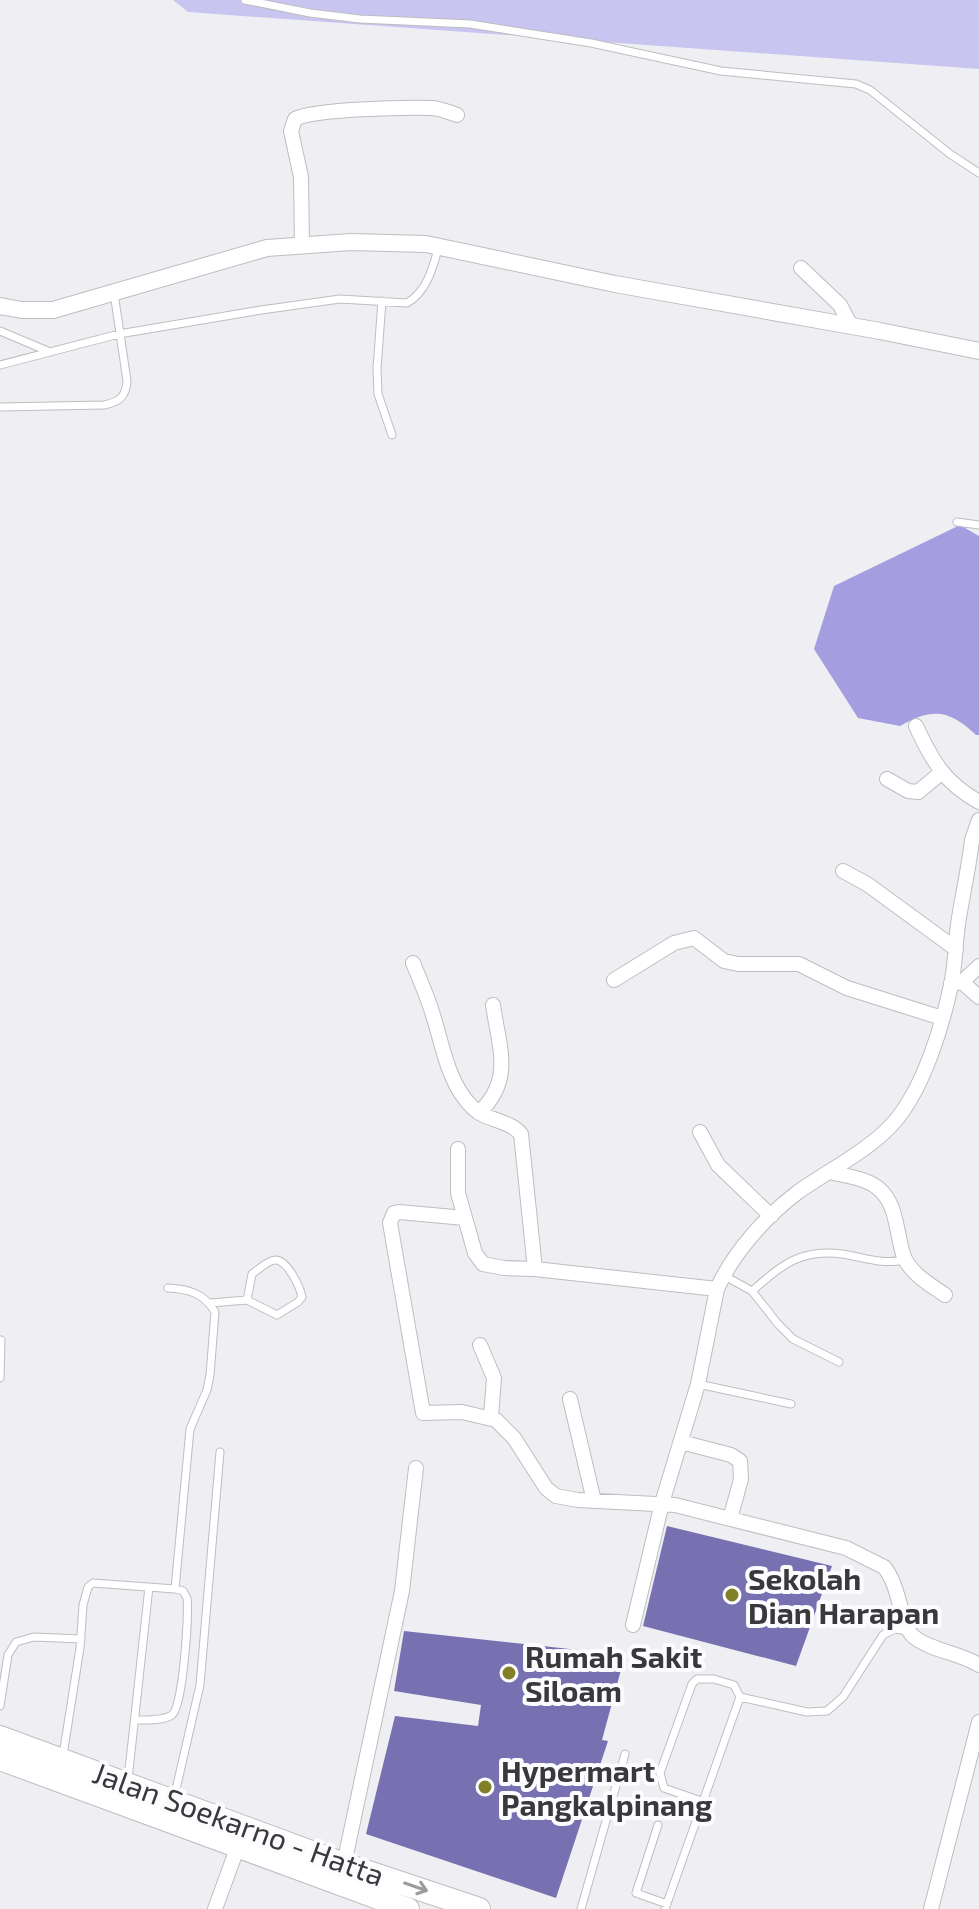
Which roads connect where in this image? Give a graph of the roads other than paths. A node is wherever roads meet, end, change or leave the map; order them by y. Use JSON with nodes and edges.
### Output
{"nodes":[{"id":1,"x":245,"y":0,"type":"edge"},
{"id":2,"x":457,"y":115,"type":"dead end"},
{"id":3,"x":979,"y":173,"type":"edge"},
{"id":4,"x":302,"y":245,"type":"junction"},
{"id":5,"x":439,"y":246,"type":"junction"},
{"id":6,"x":801,"y":268,"type":"dead end"},
{"id":7,"x":114,"y":291,"type":"junction"},
{"id":8,"x":382,"y":301,"type":"junction"},
{"id":9,"x":0,"y":306,"type":"edge"},
{"id":10,"x":851,"y":326,"type":"junction"},
{"id":11,"x":0,"y":331,"type":"edge"},
{"id":12,"x":119,"y":334,"type":"junction"},
{"id":13,"x":979,"y":351,"type":"edge"},
{"id":14,"x":50,"y":352,"type":"junction"},
{"id":15,"x":0,"y":365,"type":"edge"},
{"id":16,"x":0,"y":407,"type":"edge"},
{"id":17,"x":392,"y":435,"type":"dead end"},
{"id":18,"x":957,"y":522,"type":"dead end"},
{"id":19,"x":979,"y":525,"type":"edge"},
{"id":20,"x":916,"y":726,"type":"dead end"},
{"id":21,"x":942,"y":772,"type":"junction"},
{"id":22,"x":887,"y":779,"type":"dead end"},
{"id":23,"x":979,"y":802,"type":"edge"},
{"id":24,"x":979,"y":820,"type":"edge"},
{"id":25,"x":843,"y":871,"type":"dead end"},
{"id":26,"x":956,"y":949,"type":"junction"},
{"id":27,"x":413,"y":963,"type":"dead end"},
{"id":28,"x":979,"y":966,"type":"edge"},
{"id":29,"x":614,"y":980,"type":"dead end"},
{"id":30,"x":957,"y":983,"type":"junction"},
{"id":31,"x":979,"y":997,"type":"edge"},
{"id":32,"x":493,"y":1005,"type":"dead end"},
{"id":33,"x":942,"y":1018,"type":"junction"},
{"id":34,"x":479,"y":1113,"type":"junction"},
{"id":35,"x":700,"y":1132,"type":"dead end"},
{"id":36,"x":458,"y":1149,"type":"dead end"},
{"id":37,"x":830,"y":1172,"type":"junction"},
{"id":38,"x":771,"y":1216,"type":"junction"},
{"id":39,"x":465,"y":1218,"type":"junction"},
{"id":40,"x":905,"y":1260,"type":"junction"},
{"id":41,"x":535,"y":1269,"type":"junction"},
{"id":42,"x":723,"y":1275,"type":"junction"},
{"id":43,"x":168,"y":1288,"type":"dead end"},
{"id":44,"x":717,"y":1289,"type":"junction"},
{"id":45,"x":752,"y":1291,"type":"junction"},
{"id":46,"x":945,"y":1295,"type":"dead end"},
{"id":47,"x":247,"y":1300,"type":"junction"},
{"id":48,"x":210,"y":1303,"type":"junction"},
{"id":49,"x":1,"y":1340,"type":"edge"},
{"id":50,"x":480,"y":1345,"type":"dead end"},
{"id":51,"x":839,"y":1362,"type":"dead end"},
{"id":52,"x":0,"y":1378,"type":"edge"},
{"id":53,"x":698,"y":1384,"type":"junction"},
{"id":54,"x":570,"y":1399,"type":"dead end"},
{"id":55,"x":791,"y":1404,"type":"dead end"},
{"id":56,"x":491,"y":1417,"type":"junction"},
{"id":57,"x":681,"y":1442,"type":"junction"},
{"id":58,"x":220,"y":1452,"type":"dead end"},
{"id":59,"x":416,"y":1468,"type":"dead end"},
{"id":60,"x":594,"y":1501,"type":"junction"},
{"id":61,"x":662,"y":1503,"type":"junction"},
{"id":62,"x":730,"y":1519,"type":"junction"},
{"id":63,"x":149,"y":1587,"type":"junction"},
{"id":64,"x":175,"y":1589,"type":"junction"},
{"id":65,"x":633,"y":1625,"type":"dead end"},
{"id":66,"x":909,"y":1631,"type":"junction"},
{"id":67,"x":81,"y":1639,"type":"junction"},
{"id":68,"x":979,"y":1665,"type":"edge"},
{"id":69,"x":740,"y":1697,"type":"junction"},
{"id":70,"x":0,"y":1706,"type":"edge"},
{"id":71,"x":135,"y":1720,"type":"junction"},
{"id":72,"x":979,"y":1722,"type":"edge"},
{"id":73,"x":0,"y":1737,"type":"edge"},
{"id":74,"x":625,"y":1754,"type":"dead end"},
{"id":75,"x":0,"y":1759,"type":"edge"},
{"id":76,"x":59,"y":1769,"type":"junction"},
{"id":77,"x":127,"y":1785,"type":"junction"},
{"id":78,"x":173,"y":1800,"type":"junction"},
{"id":79,"x":704,"y":1802,"type":"junction"},
{"id":80,"x":658,"y":1825,"type":"dead end"},
{"id":81,"x":238,"y":1846,"type":"junction"},
{"id":82,"x":344,"y":1864,"type":"junction"},
{"id":83,"x":368,"y":1902,"type":"edge"},
{"id":84,"x":666,"y":1906,"type":"edge"},
{"id":85,"x":215,"y":1909,"type":"edge"},
{"id":86,"x":408,"y":1909,"type":"edge"},
{"id":87,"x":479,"y":1909,"type":"edge"},
{"id":88,"x":581,"y":1909,"type":"edge"},
{"id":89,"x":931,"y":1909,"type":"edge"}],
"edges":[{"from":1,"to":3,"type":"lane"},
{"from":2,"to":4,"type":"street"},
{"from":4,"to":5,"type":"street"},
{"from":4,"to":7,"type":"street"},
{"from":5,"to":8,"type":"lane"},
{"from":5,"to":10,"type":"street"},
{"from":6,"to":10,"type":"street"},
{"from":7,"to":9,"type":"street"},
{"from":7,"to":12,"type":"lane"},
{"from":8,"to":12,"type":"lane"},
{"from":8,"to":17,"type":"lane"},
{"from":10,"to":13,"type":"street"},
{"from":11,"to":14,"type":"lane"},
{"from":12,"to":14,"type":"lane"},
{"from":12,"to":16,"type":"lane"},
{"from":14,"to":15,"type":"lane"},
{"from":18,"to":19,"type":"lane"},
{"from":20,"to":21,"type":"street"},
{"from":21,"to":22,"type":"street"},
{"from":21,"to":23,"type":"street"},
{"from":24,"to":26,"type":"street"},
{"from":25,"to":26,"type":"street"},
{"from":26,"to":30,"type":"street"},
{"from":27,"to":34,"type":"street"},
{"from":28,"to":30,"type":"street"},
{"from":29,"to":33,"type":"street"},
{"from":30,"to":31,"type":"street"},
{"from":30,"to":33,"type":"street"},
{"from":32,"to":34,"type":"street"},
{"from":33,"to":37,"type":"street"},
{"from":34,"to":41,"type":"street"},
{"from":35,"to":38,"type":"street"},
{"from":36,"to":39,"type":"street"},
{"from":37,"to":38,"type":"street"},
{"from":37,"to":40,"type":"street"},
{"from":38,"to":42,"type":"street"},
{"from":39,"to":41,"type":"street"},
{"from":39,"to":56,"type":"street"},
{"from":40,"to":45,"type":"lane"},
{"from":40,"to":46,"type":"street"},
{"from":41,"to":44,"type":"street"},
{"from":42,"to":44,"type":"street"},
{"from":42,"to":45,"type":"lane"},
{"from":43,"to":48,"type":"lane"},
{"from":44,"to":53,"type":"street"},
{"from":45,"to":51,"type":"lane"},
{"from":47,"to":47,"type":"lane"},
{"from":47,"to":48,"type":"lane"},
{"from":48,"to":64,"type":"lane"},
{"from":49,"to":52,"type":"lane"},
{"from":50,"to":56,"type":"street"},
{"from":53,"to":55,"type":"lane"},
{"from":53,"to":57,"type":"street"},
{"from":54,"to":60,"type":"street"},
{"from":56,"to":60,"type":"street"},
{"from":57,"to":61,"type":"street"},
{"from":57,"to":62,"type":"street"},
{"from":58,"to":78,"type":"lane"},
{"from":59,"to":82,"type":"street"},
{"from":60,"to":61,"type":"street"},
{"from":61,"to":62,"type":"street"},
{"from":61,"to":65,"type":"street"},
{"from":62,"to":66,"type":"street"},
{"from":63,"to":64,"type":"lane"},
{"from":63,"to":67,"type":"lane"},
{"from":63,"to":71,"type":"lane"},
{"from":64,"to":71,"type":"lane"},
{"from":66,"to":68,"type":"street"},
{"from":66,"to":69,"type":"lane"},
{"from":67,"to":70,"type":"lane"},
{"from":67,"to":76,"type":"lane"},
{"from":69,"to":79,"type":"lane"},
{"from":69,"to":79,"type":"lane"},
{"from":71,"to":77,"type":"lane"},
{"from":72,"to":89,"type":"street"},
{"from":73,"to":76,"type":"highway","name":"Jalan Soekarno - Hatta"},
{"from":74,"to":88,"type":"lane"},
{"from":75,"to":76,"type":"highway","name":"Jalan Soekarno - Hatta"},
{"from":76,"to":77,"type":"highway","name":"Jalan Soekarno - Hatta"},
{"from":76,"to":81,"type":"highway","name":"Jalan Soekarno - Hatta"},
{"from":77,"to":78,"type":"highway","name":"Jalan Soekarno - Hatta"},
{"from":78,"to":82,"type":"highway","name":"Jalan Soekarno - Hatta"},
{"from":79,"to":84,"type":"lane"},
{"from":80,"to":84,"type":"lane"},
{"from":81,"to":83,"type":"highway","name":"Jalan Soekarno - Hatta"},
{"from":81,"to":85,"type":"street"},
{"from":82,"to":87,"type":"highway","name":"Jalan Soekarno - Hatta","one_way":true},
{"from":83,"to":86,"type":"highway","name":"Jalan Soekarno - Hatta"}]}
